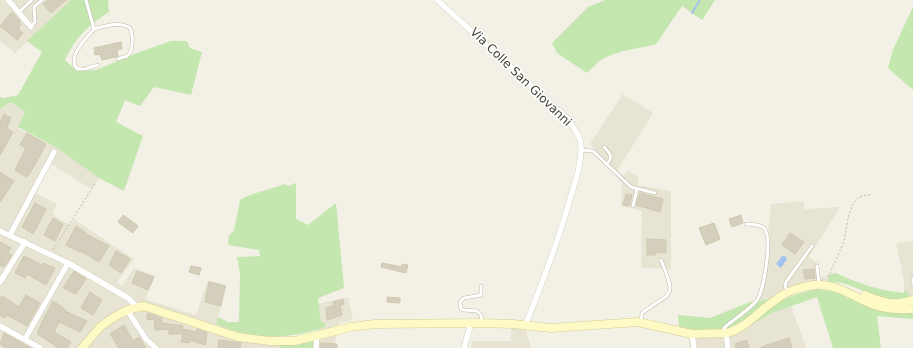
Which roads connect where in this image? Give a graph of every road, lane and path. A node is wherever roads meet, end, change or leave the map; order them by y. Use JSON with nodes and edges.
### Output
{"nodes":[{"id":1,"x":8,"y":0,"type":"edge"},
{"id":2,"x":32,"y":0,"type":"edge"},
{"id":3,"x":42,"y":0,"type":"edge"},
{"id":4,"x":86,"y":0,"type":"edge"},
{"id":5,"x":437,"y":0,"type":"edge"},
{"id":6,"x":18,"y":12,"type":"junction"},
{"id":7,"x":31,"y":27,"type":"joint"},
{"id":8,"x":94,"y":29,"type":"junction"},
{"id":9,"x":118,"y":59,"type":"dead end"},
{"id":10,"x":98,"y":65,"type":"dead end"},
{"id":11,"x":604,"y":147,"type":"dead end"},
{"id":12,"x":580,"y":150,"type":"junction"},
{"id":13,"x":54,"y":152,"type":"dead end"},
{"id":14,"x":606,"y":164,"type":"junction"},
{"id":15,"x":96,"y":182,"type":"dead end"},
{"id":16,"x":637,"y":189,"type":"junction"},
{"id":17,"x":655,"y":193,"type":"dead end"},
{"id":18,"x":872,"y":194,"type":"dead end"},
{"id":19,"x":633,"y":206,"type":"dead end"},
{"id":20,"x":746,"y":224,"type":"dead end"},
{"id":21,"x":0,"y":231,"type":"edge"},
{"id":22,"x":10,"y":236,"type":"junction"},
{"id":23,"x":25,"y":242,"type":"junction"},
{"id":24,"x":812,"y":246,"type":"dead end"},
{"id":25,"x":51,"y":254,"type":"junction"},
{"id":26,"x":660,"y":260,"type":"dead end"},
{"id":27,"x":68,"y":263,"type":"junction"},
{"id":28,"x":817,"y":266,"type":"dead end"},
{"id":29,"x":913,"y":279,"type":"edge"},
{"id":30,"x":0,"y":282,"type":"edge"},
{"id":31,"x":913,"y":283,"type":"edge"},
{"id":32,"x":821,"y":285,"type":"junction"},
{"id":33,"x":481,"y":286,"type":"dead end"},
{"id":34,"x":834,"y":287,"type":"junction"},
{"id":35,"x":788,"y":293,"type":"junction"},
{"id":36,"x":913,"y":300,"type":"edge"},
{"id":37,"x":137,"y":307,"type":"junction"},
{"id":38,"x":127,"y":310,"type":"junction"},
{"id":39,"x":913,"y":310,"type":"edge"},
{"id":40,"x":641,"y":322,"type":"junction"},
{"id":41,"x":471,"y":323,"type":"junction"},
{"id":42,"x":482,"y":323,"type":"junction"},
{"id":43,"x":0,"y":326,"type":"edge"},
{"id":44,"x":525,"y":326,"type":"junction"},
{"id":45,"x":726,"y":333,"type":"junction"},
{"id":46,"x":692,"y":334,"type":"junction"},
{"id":47,"x":318,"y":335,"type":"junction"},
{"id":48,"x":25,"y":339,"type":"junction"},
{"id":49,"x":40,"y":348,"type":"edge"},
{"id":50,"x":82,"y":348,"type":"edge"},
{"id":51,"x":156,"y":348,"type":"edge"},
{"id":52,"x":316,"y":348,"type":"edge"},
{"id":53,"x":464,"y":348,"type":"edge"},
{"id":54,"x":694,"y":348,"type":"edge"},
{"id":55,"x":728,"y":348,"type":"edge"}],
"edges":[{"from":1,"to":6,"type":"street"},
{"from":2,"to":6,"type":"lane"},
{"from":3,"to":7,"type":"lane"},
{"from":4,"to":8,"type":"lane"},
{"from":5,"to":12,"type":"street","name":"Via Colle San Giovanni"},
{"from":6,"to":7,"type":"street"},
{"from":8,"to":9,"type":"lane"},
{"from":8,"to":10,"type":"lane"},
{"from":11,"to":14,"type":"lane"},
{"from":12,"to":14,"type":"lane"},
{"from":12,"to":44,"type":"street","name":"Via Colle San Giovanni"},
{"from":13,"to":22,"type":"street"},
{"from":14,"to":16,"type":"lane"},
{"from":15,"to":25,"type":"path"},
{"from":16,"to":17,"type":"lane"},
{"from":16,"to":19,"type":"lane"},
{"from":18,"to":32,"type":"path"},
{"from":20,"to":45,"type":"lane"},
{"from":21,"to":22,"type":"street"},
{"from":22,"to":23,"type":"street"},
{"from":23,"to":25,"type":"street"},
{"from":23,"to":30,"type":"street"},
{"from":24,"to":35,"type":"lane"},
{"from":25,"to":27,"type":"street"},
{"from":26,"to":40,"type":"lane"},
{"from":27,"to":37,"type":"street"},
{"from":27,"to":48,"type":"street"},
{"from":28,"to":32,"type":"lane"},
{"from":29,"to":31,"type":"lane"},
{"from":32,"to":34,"type":"main road"},
{"from":32,"to":35,"type":"main road"},
{"from":33,"to":42,"type":"lane"},
{"from":34,"to":36,"type":"main road"},
{"from":34,"to":39,"type":"main road"},
{"from":35,"to":45,"type":"main road"},
{"from":37,"to":38,"type":"main road"},
{"from":37,"to":47,"type":"main road"},
{"from":38,"to":50,"type":"main road"},
{"from":38,"to":51,"type":"street"},
{"from":40,"to":44,"type":"main road"},
{"from":40,"to":46,"type":"main road"},
{"from":41,"to":42,"type":"main road"},
{"from":41,"to":47,"type":"main road"},
{"from":41,"to":53,"type":"street"},
{"from":42,"to":44,"type":"main road"},
{"from":43,"to":48,"type":"street"},
{"from":45,"to":46,"type":"main road"},
{"from":45,"to":55,"type":"street"},
{"from":46,"to":54,"type":"street"},
{"from":47,"to":52,"type":"street"},
{"from":48,"to":49,"type":"street"}]}
